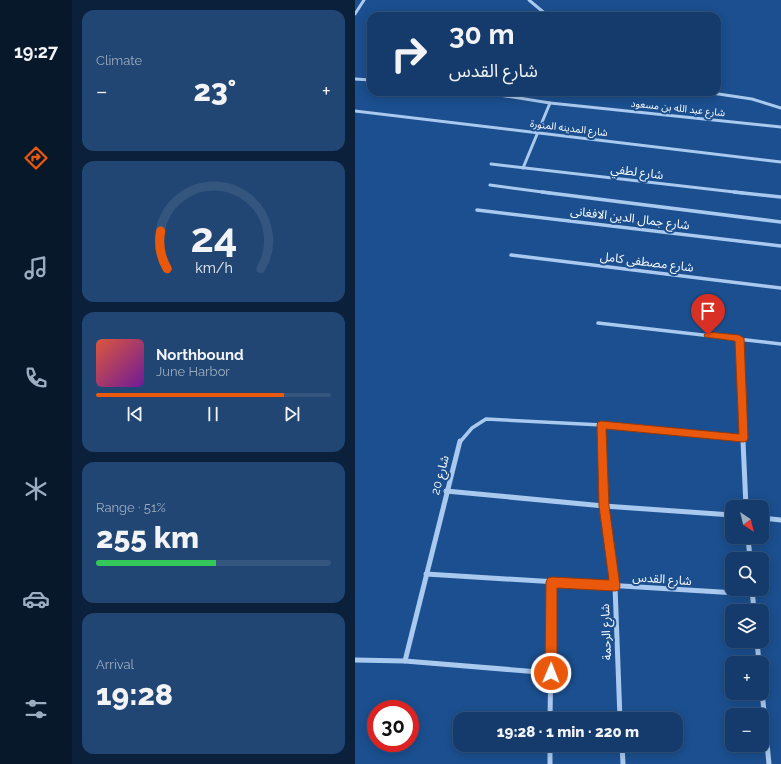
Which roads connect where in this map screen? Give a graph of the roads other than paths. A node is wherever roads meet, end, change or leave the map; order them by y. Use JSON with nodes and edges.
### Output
{"nodes":[{"id":1,"x":365,"y":0,"type":"edge"},
{"id":2,"x":529,"y":0,"type":"edge"},
{"id":3,"x":543,"y":12,"type":"edge"},
{"id":4,"x":355,"y":14,"type":"edge"},
{"id":5,"x":355,"y":79,"type":"edge"},
{"id":6,"x":367,"y":80,"type":"edge"},
{"id":7,"x":721,"y":94,"type":"edge"},
{"id":8,"x":506,"y":96,"type":"edge"},
{"id":9,"x":550,"y":103,"type":"junction"},
{"id":10,"x":781,"y":108,"type":"edge"},
{"id":11,"x":355,"y":111,"type":"edge"},
{"id":12,"x":781,"y":127,"type":"edge"},
{"id":13,"x":538,"y":132,"type":"junction"},
{"id":14,"x":781,"y":162,"type":"edge"},
{"id":15,"x":491,"y":164,"type":"dead end"},
{"id":16,"x":523,"y":168,"type":"junction"},
{"id":17,"x":491,"y":185,"type":"dead end"},
{"id":18,"x":781,"y":198,"type":"edge"},
{"id":19,"x":477,"y":210,"type":"dead end"},
{"id":20,"x":781,"y":222,"type":"edge"},
{"id":21,"x":781,"y":246,"type":"edge"},
{"id":22,"x":511,"y":255,"type":"dead end"},
{"id":23,"x":781,"y":288,"type":"edge"},
{"id":24,"x":598,"y":323,"type":"dead end"},
{"id":25,"x":739,"y":338,"type":"junction"},
{"id":26,"x":781,"y":344,"type":"edge"},
{"id":27,"x":601,"y":425,"type":"junction"},
{"id":28,"x":743,"y":438,"type":"junction"},
{"id":29,"x":446,"y":491,"type":"junction"},
{"id":30,"x":746,"y":500,"type":"edge"},
{"id":31,"x":604,"y":506,"type":"junction"},
{"id":32,"x":725,"y":515,"type":"edge"},
{"id":33,"x":769,"y":519,"type":"edge"},
{"id":34,"x":781,"y":520,"type":"edge"},
{"id":35,"x":426,"y":574,"type":"junction"},
{"id":36,"x":552,"y":582,"type":"junction"},
{"id":37,"x":615,"y":586,"type":"junction"},
{"id":38,"x":725,"y":591,"type":"edge"},
{"id":39,"x":355,"y":660,"type":"edge"},
{"id":40,"x":405,"y":661,"type":"junction"},
{"id":41,"x":551,"y":673,"type":"junction"},
{"id":42,"x":763,"y":700,"type":"edge"},
{"id":43,"x":550,"y":712,"type":"edge"},
{"id":44,"x":620,"y":712,"type":"edge"},
{"id":45,"x":550,"y":752,"type":"edge"},
{"id":46,"x":622,"y":752,"type":"edge"},
{"id":47,"x":550,"y":764,"type":"edge"},
{"id":48,"x":623,"y":764,"type":"edge"},
{"id":49,"x":769,"y":764,"type":"edge"}],
"edges":[{"from":1,"to":4,"type":"street"},
{"from":2,"to":3,"type":"street"},
{"from":5,"to":6,"type":"street"},
{"from":7,"to":10,"type":"street"},
{"from":8,"to":9,"type":"street","name":"شارع عبد الله بن مسعود"},
{"from":9,"to":12,"type":"street","name":"شارع عبد الله بن مسعود"},
{"from":9,"to":13,"type":"street"},
{"from":11,"to":13,"type":"street","name":"شارع المدينه المنورة"},
{"from":13,"to":14,"type":"street","name":"شارع المدينه المنورة"},
{"from":13,"to":16,"type":"street"},
{"from":15,"to":16,"type":"street","name":"شارع لطفي"},
{"from":16,"to":18,"type":"street","name":"شارع لطفي"},
{"from":17,"to":20,"type":"street"},
{"from":19,"to":21,"type":"street","name":"شارع جمال الدين الافغانى"},
{"from":22,"to":23,"type":"street","name":"شارع مصطفى كامل"},
{"from":24,"to":25,"type":"street"},
{"from":25,"to":26,"type":"street"},
{"from":25,"to":28,"type":"street"},
{"from":27,"to":28,"type":"street","name":"شارع 20"},
{"from":27,"to":29,"type":"street","name":"شارع 20"},
{"from":27,"to":31,"type":"street","name":"شارع الرحمة"},
{"from":28,"to":30,"type":"street"},
{"from":29,"to":31,"type":"street"},
{"from":29,"to":35,"type":"street","name":"شارع 20"},
{"from":31,"to":32,"type":"street"},
{"from":31,"to":37,"type":"street","name":"شارع الرحمة"},
{"from":33,"to":34,"type":"street"},
{"from":35,"to":36,"type":"street","name":"شارع القدس"},
{"from":35,"to":40,"type":"street","name":"شارع 20"},
{"from":36,"to":37,"type":"street","name":"شارع القدس"},
{"from":36,"to":41,"type":"street"},
{"from":37,"to":38,"type":"street","name":"شارع القدس"},
{"from":37,"to":44,"type":"street","name":"شارع الرحمة"},
{"from":39,"to":40,"type":"street"},
{"from":40,"to":41,"type":"street"},
{"from":41,"to":43,"type":"street"},
{"from":42,"to":49,"type":"street"},
{"from":45,"to":47,"type":"street"},
{"from":46,"to":48,"type":"street"}]}
